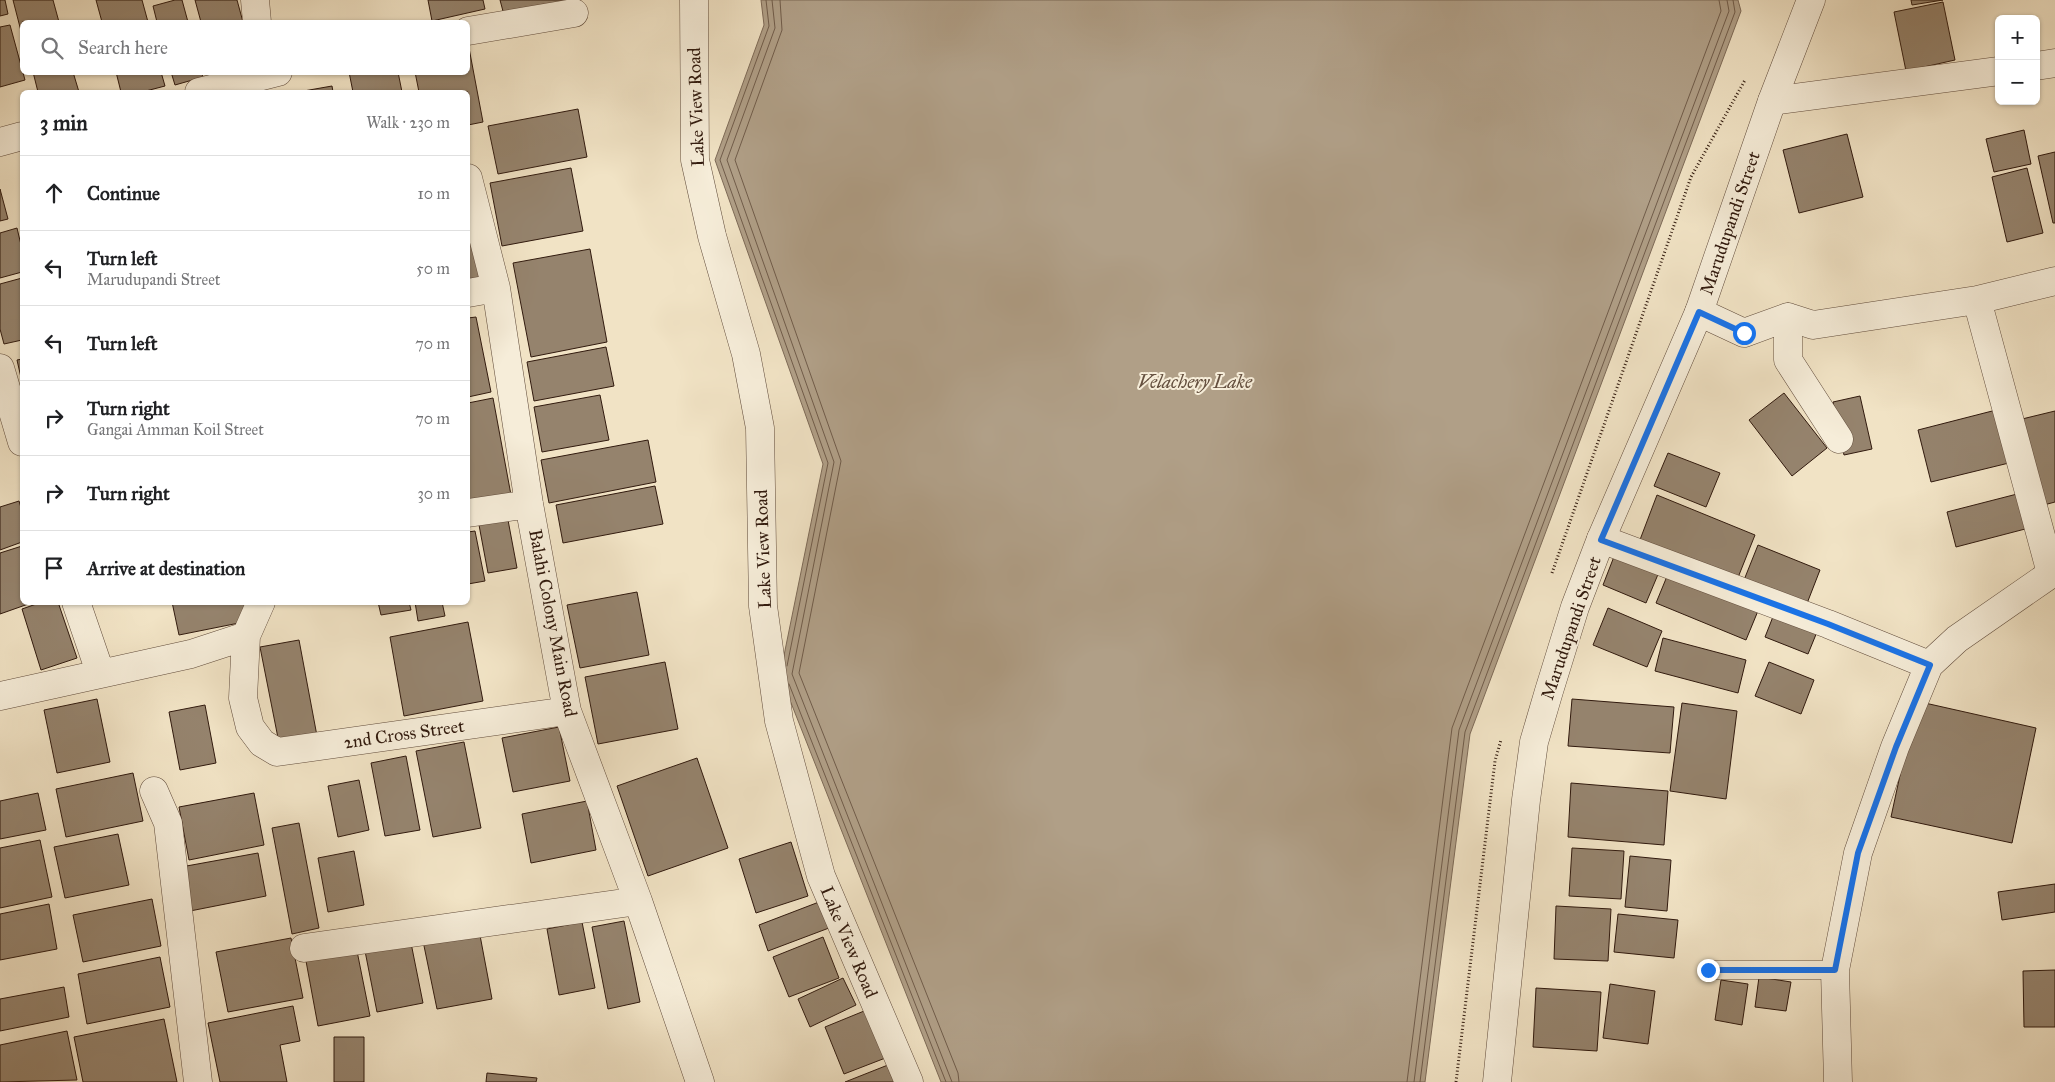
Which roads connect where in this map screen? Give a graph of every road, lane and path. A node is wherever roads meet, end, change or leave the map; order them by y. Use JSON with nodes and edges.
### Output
{"nodes":[{"id":1,"x":255,"y":0,"type":"edge"},
{"id":2,"x":694,"y":0,"type":"edge"},
{"id":3,"x":1811,"y":0,"type":"edge"},
{"id":4,"x":574,"y":13,"type":"dead end"},
{"id":5,"x":257,"y":20,"type":"edge"},
{"id":6,"x":470,"y":31,"type":"edge"},
{"id":7,"x":2055,"y":63,"type":"edge"},
{"id":8,"x":2040,"y":65,"type":"edge"},
{"id":9,"x":1995,"y":72,"type":"edge"},
{"id":10,"x":263,"y":75,"type":"edge"},
{"id":11,"x":207,"y":90,"type":"edge"},
{"id":12,"x":1772,"y":101,"type":"junction"},
{"id":13,"x":20,"y":137,"type":"edge"},
{"id":14,"x":0,"y":142,"type":"edge"},
{"id":15,"x":470,"y":186,"type":"edge"},
{"id":16,"x":2055,"y":281,"type":"edge"},
{"id":17,"x":496,"y":288,"type":"junction"},
{"id":18,"x":470,"y":292,"type":"edge"},
{"id":19,"x":1977,"y":300,"type":"junction"},
{"id":20,"x":1699,"y":312,"type":"junction"},
{"id":21,"x":1788,"y":317,"type":"junction"},
{"id":22,"x":0,"y":368,"type":"edge"},
{"id":23,"x":20,"y":435,"type":"edge"},
{"id":24,"x":1839,"y":439,"type":"dead end"},
{"id":25,"x":529,"y":504,"type":"junction"},
{"id":26,"x":470,"y":513,"type":"edge"},
{"id":27,"x":1601,"y":540,"type":"junction"},
{"id":28,"x":2053,"y":572,"type":"edge"},
{"id":29,"x":77,"y":605,"type":"edge"},
{"id":30,"x":260,"y":605,"type":"edge"},
{"id":31,"x":246,"y":636,"type":"junction"},
{"id":32,"x":1930,"y":665,"type":"junction"},
{"id":33,"x":100,"y":672,"type":"junction"},
{"id":34,"x":0,"y":696,"type":"edge"},
{"id":35,"x":567,"y":710,"type":"junction"},
{"id":36,"x":154,"y":791,"type":"dead end"},
{"id":37,"x":638,"y":901,"type":"junction"},
{"id":38,"x":304,"y":948,"type":"dead end"},
{"id":39,"x":1708,"y":970,"type":"dead end"},
{"id":40,"x":1835,"y":970,"type":"junction"},
{"id":41,"x":198,"y":1082,"type":"edge"},
{"id":42,"x":700,"y":1082,"type":"edge"},
{"id":43,"x":909,"y":1082,"type":"edge"},
{"id":44,"x":1497,"y":1082,"type":"edge"},
{"id":45,"x":1838,"y":1082,"type":"edge"}],
"edges":[{"from":1,"to":5,"type":"street"},
{"from":2,"to":43,"type":"street","name":"Lake View Road"},
{"from":3,"to":12,"type":"street","name":"Marudupandi Street"},
{"from":4,"to":6,"type":"street"},
{"from":7,"to":8,"type":"street"},
{"from":9,"to":12,"type":"street"},
{"from":10,"to":11,"type":"street"},
{"from":12,"to":20,"type":"street","name":"Marudupandi Street"},
{"from":13,"to":14,"type":"street"},
{"from":15,"to":17,"type":"street","name":"Balahi Colony Main Road"},
{"from":16,"to":19,"type":"street"},
{"from":17,"to":18,"type":"street"},
{"from":17,"to":25,"type":"street","name":"Balahi Colony Main Road"},
{"from":19,"to":21,"type":"street"},
{"from":19,"to":28,"type":"street"},
{"from":20,"to":21,"type":"street"},
{"from":20,"to":27,"type":"street","name":"Marudupandi Street"},
{"from":21,"to":24,"type":"street"},
{"from":22,"to":23,"type":"street"},
{"from":25,"to":26,"type":"street"},
{"from":25,"to":35,"type":"street","name":"Balahi Colony Main Road"},
{"from":27,"to":32,"type":"street"},
{"from":27,"to":44,"type":"street","name":"Marudupandi Street"},
{"from":28,"to":32,"type":"street"},
{"from":29,"to":33,"type":"street"},
{"from":30,"to":31,"type":"street"},
{"from":31,"to":33,"type":"street"},
{"from":31,"to":35,"type":"street","name":"2nd Cross Street"},
{"from":32,"to":40,"type":"street"},
{"from":33,"to":34,"type":"street"},
{"from":35,"to":37,"type":"street","name":"Balahi Colony Main Road"},
{"from":36,"to":41,"type":"street"},
{"from":37,"to":38,"type":"street"},
{"from":37,"to":42,"type":"street","name":"Balahi Colony Main Road"},
{"from":39,"to":40,"type":"lane"},
{"from":40,"to":45,"type":"street"}]}
